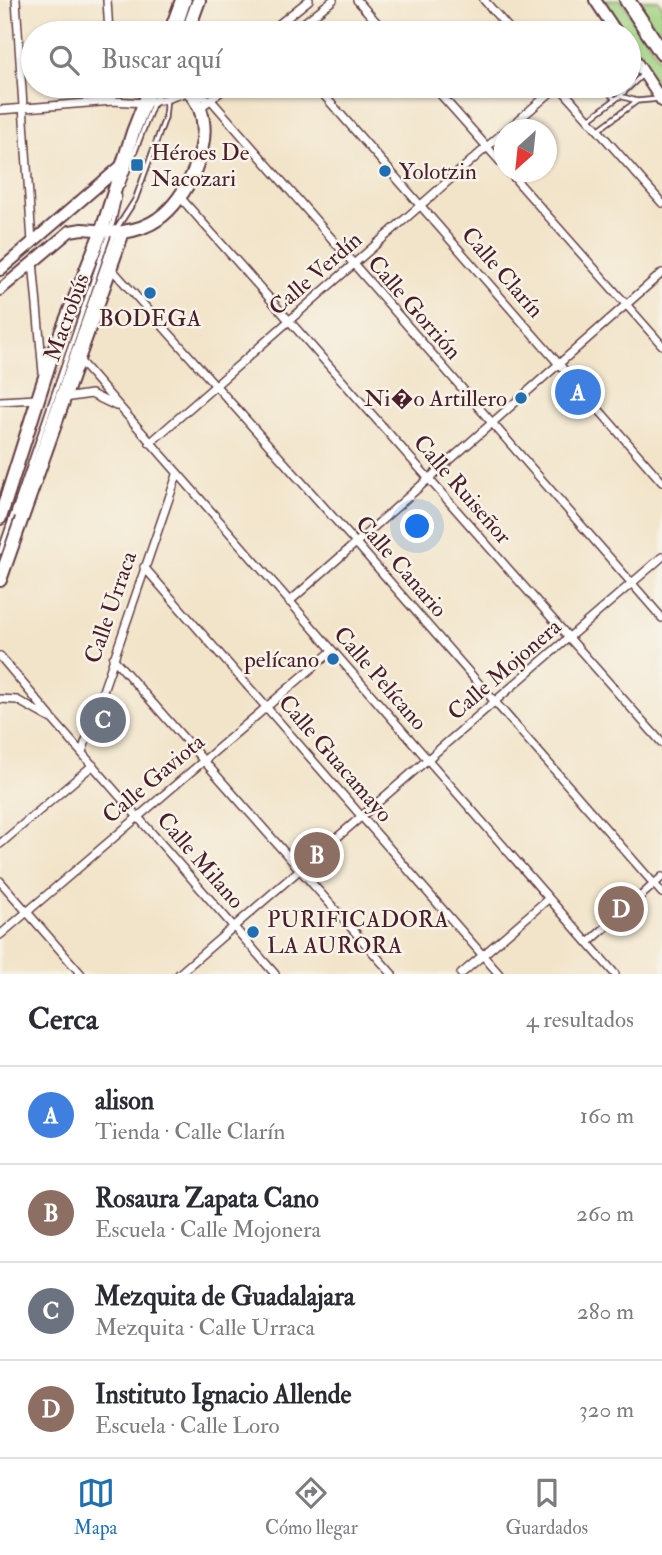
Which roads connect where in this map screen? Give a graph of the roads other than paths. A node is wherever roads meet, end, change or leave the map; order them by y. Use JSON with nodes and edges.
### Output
{"nodes":[{"id":1,"x":16,"y":0,"type":"edge"},
{"id":2,"x":107,"y":0,"type":"edge"},
{"id":3,"x":182,"y":0,"type":"edge"},
{"id":4,"x":194,"y":0,"type":"edge"},
{"id":5,"x":309,"y":0,"type":"edge"},
{"id":6,"x":333,"y":0,"type":"edge"},
{"id":7,"x":357,"y":0,"type":"edge"},
{"id":8,"x":484,"y":0,"type":"edge"},
{"id":9,"x":595,"y":0,"type":"edge"},
{"id":10,"x":627,"y":0,"type":"edge"},
{"id":11,"x":108,"y":21,"type":"edge"},
{"id":12,"x":174,"y":21,"type":"edge"},
{"id":13,"x":186,"y":21,"type":"edge"},
{"id":14,"x":283,"y":21,"type":"edge"},
{"id":15,"x":306,"y":21,"type":"edge"},
{"id":16,"x":375,"y":21,"type":"edge"},
{"id":17,"x":502,"y":21,"type":"edge"},
{"id":18,"x":609,"y":21,"type":"edge"},
{"id":19,"x":641,"y":21,"type":"edge"},
{"id":20,"x":641,"y":21,"type":"edge"},
{"id":21,"x":662,"y":53,"type":"edge"},
{"id":22,"x":21,"y":68,"type":"edge"},
{"id":23,"x":641,"y":69,"type":"edge"},
{"id":24,"x":644,"y":74,"type":"junction"},
{"id":25,"x":641,"y":77,"type":"edge"},
{"id":26,"x":23,"y":98,"type":"edge"},
{"id":27,"x":113,"y":98,"type":"edge"},
{"id":28,"x":150,"y":98,"type":"edge"},
{"id":29,"x":152,"y":98,"type":"edge"},
{"id":30,"x":199,"y":98,"type":"edge"},
{"id":31,"x":213,"y":98,"type":"edge"},
{"id":32,"x":326,"y":98,"type":"edge"},
{"id":33,"x":444,"y":98,"type":"edge"},
{"id":34,"x":544,"y":98,"type":"edge"},
{"id":35,"x":570,"y":98,"type":"edge"},
{"id":36,"x":617,"y":98,"type":"joint"},
{"id":37,"x":166,"y":99,"type":"joint"},
{"id":38,"x":661,"y":100,"type":"edge"},
{"id":39,"x":113,"y":101,"type":"junction"},
{"id":40,"x":637,"y":101,"type":"junction"},
{"id":41,"x":150,"y":102,"type":"junction"},
{"id":42,"x":205,"y":104,"type":"junction"},
{"id":43,"x":24,"y":108,"type":"junction"},
{"id":44,"x":0,"y":110,"type":"edge"},
{"id":45,"x":589,"y":118,"type":"junction"},
{"id":46,"x":520,"y":119,"type":"edge"},
{"id":47,"x":598,"y":130,"type":"junction"},
{"id":48,"x":494,"y":141,"type":"edge"},
{"id":49,"x":487,"y":147,"type":"junction"},
{"id":50,"x":494,"y":154,"type":"edge"},
{"id":51,"x":121,"y":166,"type":"junction"},
{"id":52,"x":518,"y":182,"type":"edge"},
{"id":53,"x":180,"y":197,"type":"junction"},
{"id":54,"x":662,"y":202,"type":"edge"},
{"id":55,"x":419,"y":206,"type":"junction"},
{"id":56,"x":113,"y":231,"type":"junction"},
{"id":57,"x":32,"y":242,"type":"junction"},
{"id":58,"x":33,"y":261,"type":"junction"},
{"id":59,"x":352,"y":265,"type":"junction"},
{"id":60,"x":110,"y":267,"type":"junction"},
{"id":61,"x":0,"y":270,"type":"edge"},
{"id":62,"x":662,"y":273,"type":"edge"},
{"id":63,"x":0,"y":290,"type":"edge"},
{"id":64,"x":627,"y":304,"type":"junction"},
{"id":65,"x":289,"y":321,"type":"junction"},
{"id":66,"x":662,"y":345,"type":"edge"},
{"id":67,"x":78,"y":358,"type":"junction"},
{"id":68,"x":558,"y":364,"type":"junction"},
{"id":69,"x":44,"y":380,"type":"junction"},
{"id":70,"x":217,"y":385,"type":"junction"},
{"id":71,"x":64,"y":398,"type":"junction"},
{"id":72,"x":37,"y":399,"type":"junction"},
{"id":73,"x":0,"y":401,"type":"edge"},
{"id":74,"x":118,"y":407,"type":"junction"},
{"id":75,"x":491,"y":423,"type":"junction"},
{"id":76,"x":150,"y":443,"type":"junction"},
{"id":77,"x":177,"y":475,"type":"junction"},
{"id":78,"x":428,"y":479,"type":"junction"},
{"id":79,"x":662,"y":482,"type":"edge"},
{"id":80,"x":0,"y":518,"type":"edge"},
{"id":81,"x":356,"y":543,"type":"junction"},
{"id":82,"x":0,"y":552,"type":"edge"},
{"id":83,"x":662,"y":557,"type":"edge"},
{"id":84,"x":0,"y":564,"type":"edge"},
{"id":85,"x":144,"y":567,"type":"junction"},
{"id":86,"x":0,"y":580,"type":"edge"},
{"id":87,"x":632,"y":583,"type":"junction"},
{"id":88,"x":289,"y":602,"type":"junction"},
{"id":89,"x":662,"y":618,"type":"edge"},
{"id":90,"x":569,"y":638,"type":"junction"},
{"id":91,"x":332,"y":651,"type":"junction"},
{"id":92,"x":0,"y":656,"type":"edge"},
{"id":93,"x":113,"y":657,"type":"junction"},
{"id":94,"x":0,"y":699,"type":"edge"},
{"id":95,"x":496,"y":702,"type":"junction"},
{"id":96,"x":266,"y":707,"type":"junction"},
{"id":97,"x":53,"y":720,"type":"junction"},
{"id":98,"x":662,"y":743,"type":"edge"},
{"id":99,"x":82,"y":752,"type":"junction"},
{"id":100,"x":203,"y":760,"type":"junction"},
{"id":101,"x":428,"y":761,"type":"junction"},
{"id":102,"x":93,"y":765,"type":"junction"},
{"id":103,"x":137,"y":816,"type":"junction"},
{"id":104,"x":362,"y":817,"type":"junction"},
{"id":105,"x":0,"y":844,"type":"edge"},
{"id":106,"x":300,"y":870,"type":"junction"},
{"id":107,"x":662,"y":877,"type":"edge"},
{"id":108,"x":0,"y":881,"type":"edge"},
{"id":109,"x":654,"y":884,"type":"junction"},
{"id":110,"x":662,"y":893,"type":"edge"},
{"id":111,"x":548,"y":899,"type":"junction"},
{"id":112,"x":26,"y":912,"type":"junction"},
{"id":113,"x":234,"y":927,"type":"junction"},
{"id":114,"x":0,"y":935,"type":"edge"},
{"id":115,"x":588,"y":943,"type":"junction"},
{"id":116,"x":482,"y":956,"type":"junction"},
{"id":117,"x":80,"y":974,"type":"edge"},
{"id":118,"x":179,"y":974,"type":"edge"},
{"id":119,"x":275,"y":974,"type":"edge"},
{"id":120,"x":392,"y":974,"type":"edge"},
{"id":121,"x":461,"y":974,"type":"edge"},
{"id":122,"x":499,"y":974,"type":"edge"},
{"id":123,"x":615,"y":974,"type":"edge"}],
"edges":[{"from":1,"to":22,"type":"street"},
{"from":2,"to":11,"type":"street"},
{"from":3,"to":12,"type":"main road"},
{"from":4,"to":13,"type":"main road"},
{"from":5,"to":14,"type":"street"},
{"from":6,"to":15,"type":"street"},
{"from":7,"to":16,"type":"street"},
{"from":8,"to":17,"type":"street"},
{"from":9,"to":18,"type":"main road"},
{"from":10,"to":19,"type":"highway"},
{"from":20,"to":21,"type":"highway"},
{"from":23,"to":24,"type":"main road"},
{"from":24,"to":25,"type":"lane"},
{"from":24,"to":38,"type":"main road"},
{"from":26,"to":43,"type":"street"},
{"from":27,"to":39,"type":"street"},
{"from":28,"to":41,"type":"main road"},
{"from":29,"to":41,"type":"lane","name":"Macrobús"},
{"from":30,"to":42,"type":"main road"},
{"from":31,"to":42,"type":"street"},
{"from":32,"to":55,"type":"street","name":"Calle Clarín"},
{"from":33,"to":49,"type":"street"},
{"from":34,"to":46,"type":"street","name":"Calle Verdín"},
{"from":35,"to":45,"type":"street"},
{"from":36,"to":40,"type":"lane"},
{"from":36,"to":45,"type":"lane"},
{"from":37,"to":41,"type":"street"},
{"from":37,"to":56,"type":"lane","name":"Macrobús"},
{"from":38,"to":40,"type":"lane"},
{"from":39,"to":41,"type":"street"},
{"from":39,"to":43,"type":"street"},
{"from":40,"to":47,"type":"lane"},
{"from":41,"to":51,"type":"main road"},
{"from":41,"to":56,"type":"lane","name":"Macrobús"},
{"from":42,"to":53,"type":"main road"},
{"from":42,"to":59,"type":"street","name":"Calle Gorrión"},
{"from":43,"to":44,"type":"street"},
{"from":43,"to":57,"type":"street"},
{"from":45,"to":47,"type":"street"},
{"from":47,"to":54,"type":"street"},
{"from":48,"to":49,"type":"street","name":"Calle Verdín"},
{"from":49,"to":50,"type":"street"},
{"from":49,"to":55,"type":"street","name":"Calle Verdín"},
{"from":51,"to":56,"type":"main road"},
{"from":51,"to":57,"type":"main road"},
{"from":52,"to":64,"type":"street"},
{"from":53,"to":56,"type":"main road"},
{"from":53,"to":65,"type":"street","name":"Calle Ruiseñor"},
{"from":55,"to":59,"type":"street","name":"Calle Verdín"},
{"from":55,"to":68,"type":"street","name":"Calle Clarín"},
{"from":56,"to":58,"type":"main road"},
{"from":56,"to":60,"type":"main road"},
{"from":56,"to":69,"type":"main road"},
{"from":56,"to":82,"type":"lane","name":"Macrobús"},
{"from":56,"to":84,"type":"lane","name":"Macrobús"},
{"from":57,"to":61,"type":"main road"},
{"from":58,"to":63,"type":"main road"},
{"from":58,"to":69,"type":"street"},
{"from":59,"to":65,"type":"street","name":"Calle Verdín"},
{"from":59,"to":75,"type":"street","name":"Calle Gorrión"},
{"from":60,"to":67,"type":"main road"},
{"from":60,"to":70,"type":"street","name":"Calle Canario"},
{"from":62,"to":64,"type":"street"},
{"from":64,"to":66,"type":"street"},
{"from":64,"to":68,"type":"street"},
{"from":65,"to":70,"type":"street","name":"Calle Verdín"},
{"from":65,"to":78,"type":"street","name":"Calle Ruiseñor"},
{"from":67,"to":71,"type":"main road"},
{"from":67,"to":74,"type":"street","name":"Calle Pelícano"},
{"from":68,"to":75,"type":"street"},
{"from":68,"to":79,"type":"street","name":"Calle Clarín"},
{"from":69,"to":72,"type":"main road"},
{"from":70,"to":76,"type":"street","name":"Calle Verdín"},
{"from":70,"to":81,"type":"street","name":"Calle Canario"},
{"from":71,"to":74,"type":"street","name":"Calle Pelícano"},
{"from":71,"to":86,"type":"main road"},
{"from":72,"to":73,"type":"street"},
{"from":72,"to":80,"type":"main road"},
{"from":74,"to":76,"type":"street","name":"Calle Pelícano"},
{"from":75,"to":78,"type":"street"},
{"from":75,"to":87,"type":"street","name":"Calle Gorrión"},
{"from":76,"to":77,"type":"street","name":"Calle Pelícano"},
{"from":77,"to":85,"type":"street","name":"Calle Urraca"},
{"from":77,"to":88,"type":"street","name":"Calle Pelícano"},
{"from":78,"to":81,"type":"street"},
{"from":78,"to":90,"type":"street","name":"Calle Ruiseñor"},
{"from":81,"to":88,"type":"street"},
{"from":81,"to":95,"type":"street","name":"Calle Canario"},
{"from":83,"to":87,"type":"street","name":"Calle Mojonera"},
{"from":85,"to":93,"type":"street","name":"Calle Urraca"},
{"from":85,"to":96,"type":"street","name":"Calle Guacamayo"},
{"from":87,"to":89,"type":"street","name":"Calle Gorrión"},
{"from":87,"to":90,"type":"street","name":"Calle Mojonera"},
{"from":88,"to":91,"type":"street","name":"Calle Pelícano"},
{"from":90,"to":95,"type":"street","name":"Calle Mojonera"},
{"from":90,"to":98,"type":"street","name":"Calle Ruiseñor"},
{"from":91,"to":96,"type":"street","name":"Calle Gaviota"},
{"from":91,"to":101,"type":"street","name":"Calle Pelícano"},
{"from":92,"to":97,"type":"street"},
{"from":93,"to":99,"type":"street","name":"Calle Urraca"},
{"from":93,"to":100,"type":"street"},
{"from":94,"to":97,"type":"street","name":"Calle Milano"},
{"from":95,"to":101,"type":"street","name":"Calle Mojonera"},
{"from":95,"to":109,"type":"street","name":"Calle Canario"},
{"from":96,"to":100,"type":"street","name":"Calle Gaviota"},
{"from":96,"to":104,"type":"street","name":"Calle Guacamayo"},
{"from":97,"to":99,"type":"street","name":"Calle Milano"},
{"from":99,"to":102,"type":"street","name":"Calle Milano"},
{"from":100,"to":103,"type":"street","name":"Calle Gaviota"},
{"from":100,"to":106,"type":"street"},
{"from":101,"to":104,"type":"street","name":"Calle Mojonera"},
{"from":101,"to":111,"type":"street","name":"Calle Pelícano"},
{"from":102,"to":103,"type":"street","name":"Calle Milano"},
{"from":102,"to":105,"type":"street"},
{"from":103,"to":112,"type":"street","name":"Calle Gaviota"},
{"from":103,"to":113,"type":"street","name":"Calle Milano"},
{"from":104,"to":106,"type":"street","name":"Calle Mojonera"},
{"from":104,"to":116,"type":"street","name":"Calle Guacamayo"},
{"from":106,"to":113,"type":"street","name":"Calle Mojonera"},
{"from":106,"to":120,"type":"street"},
{"from":107,"to":109,"type":"street"},
{"from":108,"to":112,"type":"street"},
{"from":109,"to":110,"type":"street","name":"Calle Canario"},
{"from":109,"to":115,"type":"street"},
{"from":111,"to":115,"type":"street","name":"Calle Pelícano"},
{"from":111,"to":116,"type":"street"},
{"from":112,"to":114,"type":"street","name":"Calle Gaviota"},
{"from":112,"to":117,"type":"street"},
{"from":113,"to":118,"type":"street","name":"Calle Mojonera"},
{"from":113,"to":119,"type":"street","name":"Calle Milano"},
{"from":115,"to":123,"type":"street","name":"Calle Pelícano"},
{"from":116,"to":121,"type":"street"},
{"from":116,"to":122,"type":"street","name":"Calle Guacamayo"}]}
